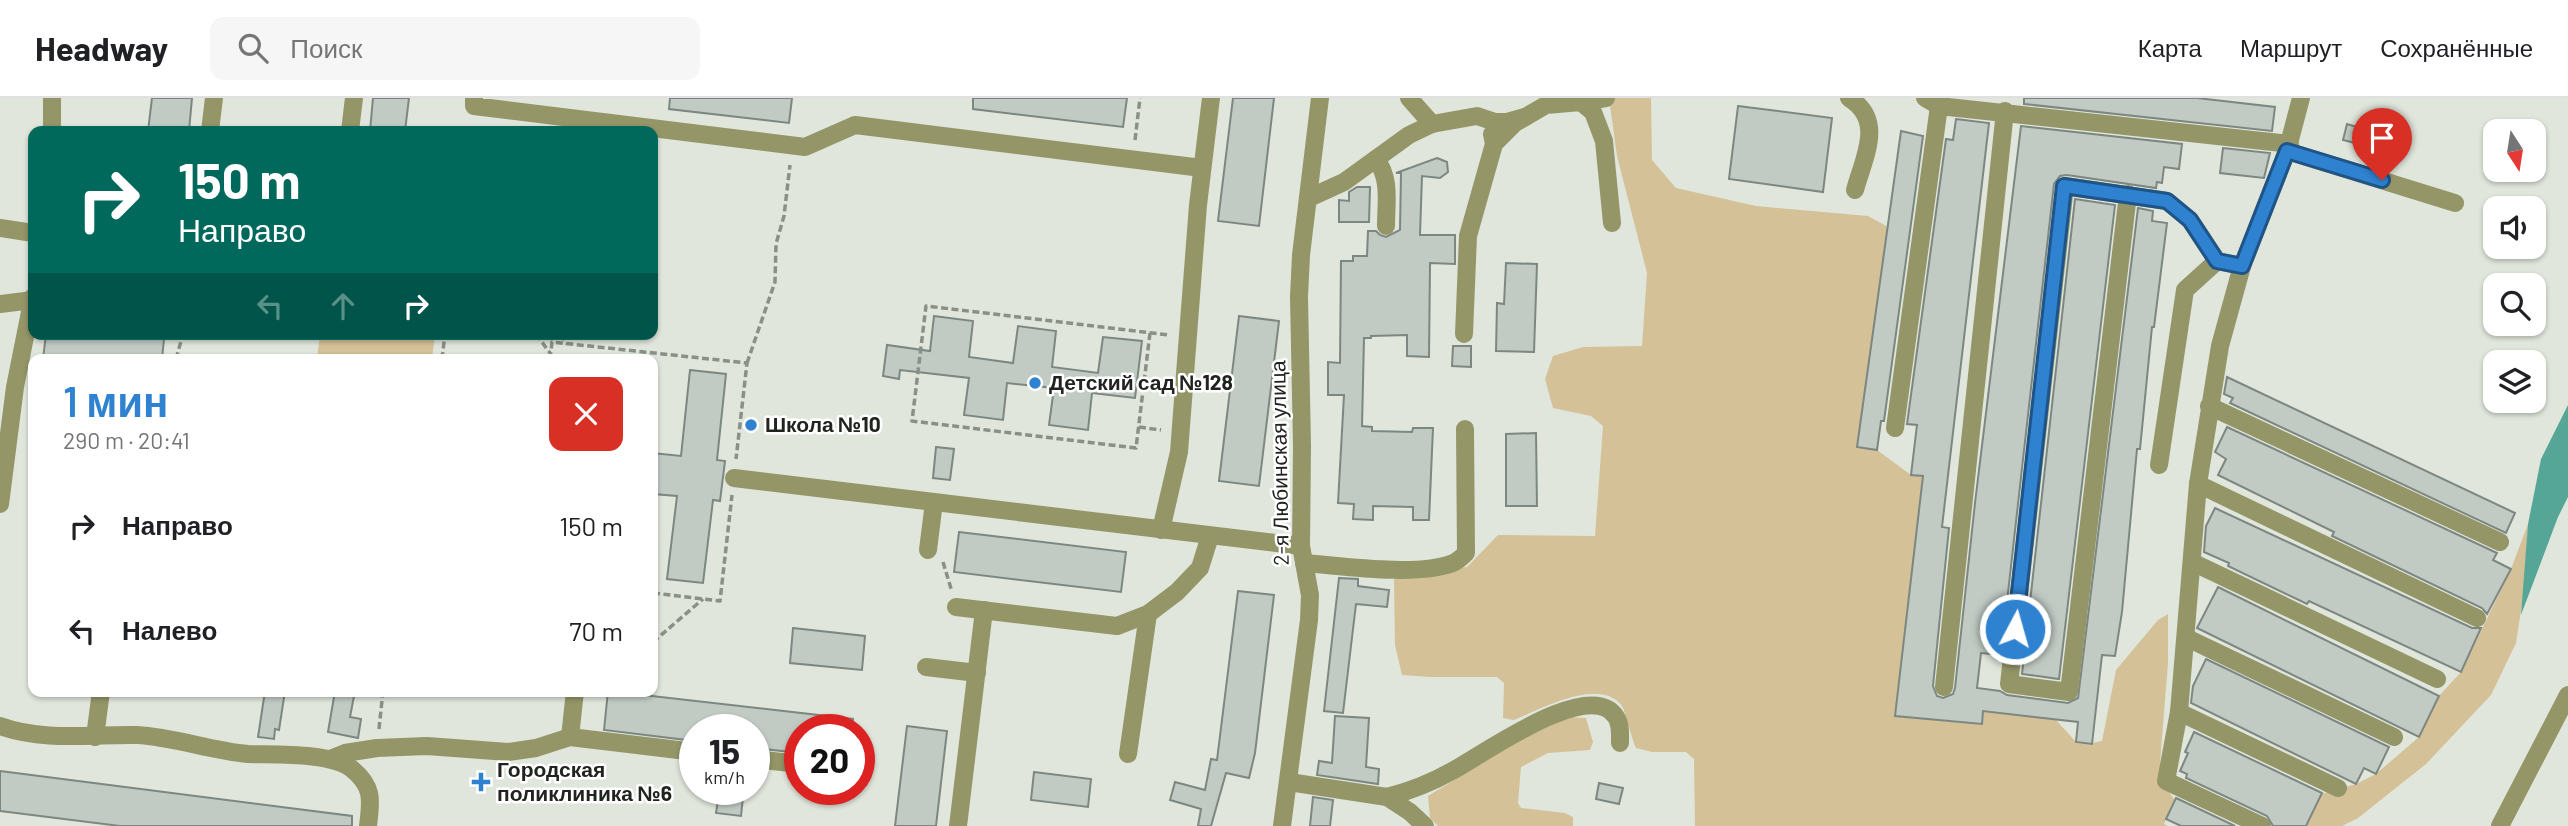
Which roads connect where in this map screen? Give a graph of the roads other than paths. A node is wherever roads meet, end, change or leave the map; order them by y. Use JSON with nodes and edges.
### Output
{"nodes":[{"id":1,"x":52,"y":98,"type":"edge"},
{"id":2,"x":214,"y":98,"type":"edge"},
{"id":3,"x":354,"y":98,"type":"edge"},
{"id":4,"x":474,"y":98,"type":"edge"},
{"id":5,"x":1211,"y":98,"type":"edge"},
{"id":6,"x":1320,"y":98,"type":"edge"},
{"id":7,"x":1409,"y":98,"type":"edge"},
{"id":8,"x":1606,"y":98,"type":"edge"},
{"id":9,"x":1849,"y":98,"type":"edge"},
{"id":10,"x":2301,"y":98,"type":"edge"},
{"id":11,"x":1581,"y":102,"type":"junction"},
{"id":12,"x":1932,"y":102,"type":"edge"},
{"id":13,"x":2004,"y":111,"type":"junction"},
{"id":14,"x":1477,"y":116,"type":"junction"},
{"id":15,"x":1525,"y":117,"type":"junction"},
{"id":16,"x":1432,"y":124,"type":"junction"},
{"id":17,"x":52,"y":126,"type":"edge"},
{"id":18,"x":211,"y":126,"type":"edge"},
{"id":19,"x":351,"y":126,"type":"edge"},
{"id":20,"x":637,"y":126,"type":"edge"},
{"id":21,"x":658,"y":129,"type":"edge"},
{"id":22,"x":1494,"y":144,"type":"junction"},
{"id":23,"x":2288,"y":148,"type":"junction"},
{"id":24,"x":1377,"y":159,"type":"junction"},
{"id":25,"x":1202,"y":168,"type":"junction"},
{"id":26,"x":1855,"y":190,"type":"dead end"},
{"id":27,"x":2128,"y":194,"type":"junction"},
{"id":28,"x":1309,"y":198,"type":"junction"},
{"id":29,"x":2455,"y":203,"type":"dead end"},
{"id":30,"x":1612,"y":223,"type":"dead end"},
{"id":31,"x":1386,"y":226,"type":"dead end"},
{"id":32,"x":0,"y":228,"type":"edge"},
{"id":33,"x":28,"y":232,"type":"edge"},
{"id":34,"x":2217,"y":261,"type":"junction"},
{"id":35,"x":2242,"y":266,"type":"junction"},
{"id":36,"x":0,"y":304,"type":"edge"},
{"id":37,"x":28,"y":304,"type":"edge"},
{"id":38,"x":28,"y":317,"type":"edge"},
{"id":39,"x":1464,"y":334,"type":"dead end"},
{"id":40,"x":7,"y":388,"type":"edge"},
{"id":41,"x":2209,"y":406,"type":"junction"},
{"id":42,"x":1895,"y":428,"type":"dead end"},
{"id":43,"x":1465,"y":429,"type":"dead end"},
{"id":44,"x":2160,"y":465,"type":"dead end"},
{"id":45,"x":734,"y":478,"type":"road end"},
{"id":46,"x":2197,"y":484,"type":"junction"},
{"id":47,"x":934,"y":502,"type":"junction"},
{"id":48,"x":0,"y":504,"type":"edge"},
{"id":49,"x":1161,"y":530,"type":"junction"},
{"id":50,"x":1210,"y":536,"type":"junction"},
{"id":51,"x":2500,"y":542,"type":"dead end"},
{"id":52,"x":928,"y":550,"type":"road end"},
{"id":53,"x":1303,"y":555,"type":"junction"},
{"id":54,"x":2192,"y":562,"type":"junction"},
{"id":55,"x":956,"y":607,"type":"road end"},
{"id":56,"x":984,"y":610,"type":"junction"},
{"id":57,"x":1149,"y":614,"type":"junction"},
{"id":58,"x":2477,"y":618,"type":"dead end"},
{"id":59,"x":2187,"y":638,"type":"junction"},
{"id":60,"x":926,"y":667,"type":"dead end"},
{"id":61,"x":976,"y":673,"type":"junction"},
{"id":62,"x":2437,"y":679,"type":"dead end"},
{"id":63,"x":1944,"y":687,"type":"dead end"},
{"id":64,"x":2568,"y":695,"type":"edge"},
{"id":65,"x":100,"y":697,"type":"edge"},
{"id":66,"x":574,"y":697,"type":"edge"},
{"id":67,"x":2179,"y":712,"type":"junction"},
{"id":68,"x":0,"y":726,"type":"edge"},
{"id":69,"x":95,"y":737,"type":"junction"},
{"id":70,"x":570,"y":737,"type":"junction"},
{"id":71,"x":2394,"y":737,"type":"dead end"},
{"id":72,"x":1620,"y":743,"type":"dead end"},
{"id":73,"x":679,"y":750,"type":"edge"},
{"id":74,"x":1128,"y":754,"type":"dead end"},
{"id":75,"x":330,"y":759,"type":"junction"},
{"id":76,"x":1289,"y":782,"type":"junction"},
{"id":77,"x":2338,"y":788,"type":"dead end"},
{"id":78,"x":1387,"y":797,"type":"junction"},
{"id":79,"x":368,"y":826,"type":"edge"},
{"id":80,"x":958,"y":826,"type":"edge"},
{"id":81,"x":1282,"y":826,"type":"edge"},
{"id":82,"x":1425,"y":826,"type":"edge"},
{"id":83,"x":2262,"y":826,"type":"edge"},
{"id":84,"x":2500,"y":826,"type":"edge"}],
"edges":[{"from":1,"to":17,"type":"street"},
{"from":2,"to":18,"type":"street"},
{"from":3,"to":19,"type":"street"},
{"from":4,"to":20,"type":"street"},
{"from":5,"to":25,"type":"street"},
{"from":6,"to":28,"type":"street","name":"2-я Любинская улица"},
{"from":7,"to":16,"type":"street"},
{"from":8,"to":11,"type":"street"},
{"from":9,"to":26,"type":"street"},
{"from":10,"to":23,"type":"street"},
{"from":11,"to":15,"type":"street"},
{"from":11,"to":30,"type":"street"},
{"from":12,"to":13,"type":"street"},
{"from":12,"to":42,"type":"street"},
{"from":13,"to":23,"type":"street"},
{"from":13,"to":63,"type":"street"},
{"from":14,"to":15,"type":"street"},
{"from":14,"to":16,"type":"street"},
{"from":14,"to":22,"type":"street"},
{"from":15,"to":22,"type":"street"},
{"from":16,"to":24,"type":"street"},
{"from":21,"to":25,"type":"street"},
{"from":22,"to":39,"type":"street"},
{"from":23,"to":29,"type":"street"},
{"from":23,"to":35,"type":"street"},
{"from":24,"to":28,"type":"street"},
{"from":24,"to":31,"type":"street"},
{"from":25,"to":49,"type":"street"},
{"from":27,"to":27,"type":"street"},
{"from":27,"to":34,"type":"street"},
{"from":28,"to":53,"type":"street","name":"2-я Любинская улица"},
{"from":32,"to":33,"type":"street"},
{"from":34,"to":35,"type":"street"},
{"from":34,"to":44,"type":"street"},
{"from":35,"to":41,"type":"street"},
{"from":36,"to":37,"type":"street"},
{"from":38,"to":40,"type":"street"},
{"from":40,"to":48,"type":"street"},
{"from":41,"to":46,"type":"street"},
{"from":41,"to":51,"type":"street"},
{"from":43,"to":53,"type":"street"},
{"from":45,"to":47,"type":"street"},
{"from":46,"to":54,"type":"street"},
{"from":46,"to":58,"type":"street"},
{"from":47,"to":49,"type":"street"},
{"from":47,"to":52,"type":"street"},
{"from":49,"to":50,"type":"street"},
{"from":50,"to":53,"type":"street"},
{"from":50,"to":57,"type":"street"},
{"from":53,"to":76,"type":"street","name":"2-я Любинская улица"},
{"from":54,"to":59,"type":"street"},
{"from":54,"to":62,"type":"street"},
{"from":55,"to":56,"type":"street"},
{"from":56,"to":57,"type":"street"},
{"from":56,"to":61,"type":"street"},
{"from":57,"to":74,"type":"street"},
{"from":59,"to":67,"type":"street"},
{"from":59,"to":71,"type":"street"},
{"from":60,"to":61,"type":"street"},
{"from":61,"to":80,"type":"street"},
{"from":64,"to":84,"type":"street"},
{"from":65,"to":69,"type":"street"},
{"from":66,"to":70,"type":"street"},
{"from":67,"to":77,"type":"street"},
{"from":67,"to":83,"type":"street"},
{"from":68,"to":69,"type":"street"},
{"from":69,"to":75,"type":"street"},
{"from":70,"to":73,"type":"street"},
{"from":70,"to":75,"type":"street"},
{"from":72,"to":78,"type":"street"},
{"from":75,"to":79,"type":"street"},
{"from":76,"to":78,"type":"street"},
{"from":76,"to":81,"type":"street","name":"2-я Любинская улица"},
{"from":78,"to":82,"type":"street"}]}
